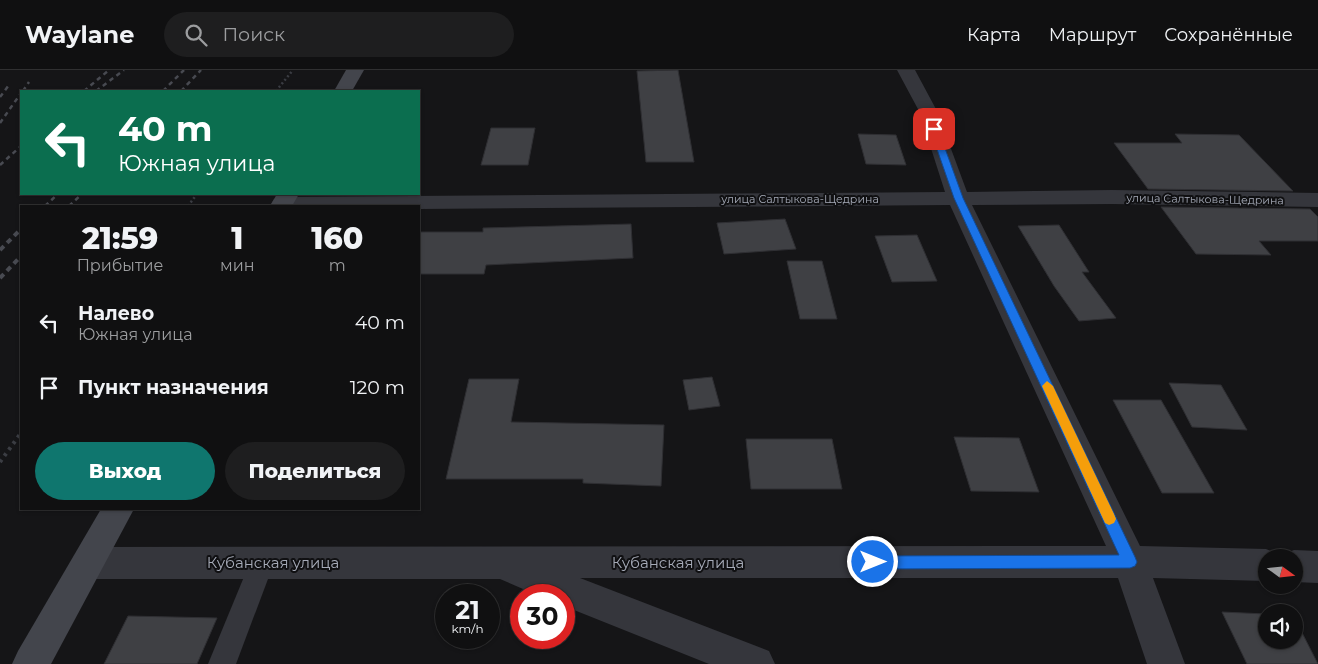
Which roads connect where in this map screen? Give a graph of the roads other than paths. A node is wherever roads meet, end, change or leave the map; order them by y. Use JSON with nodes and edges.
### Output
{"nodes":[{"id":1,"x":355,"y":70,"type":"edge"},
{"id":2,"x":906,"y":70,"type":"edge"},
{"id":3,"x":345,"y":90,"type":"edge"},
{"id":4,"x":958,"y":198,"type":"junction"},
{"id":5,"x":1318,"y":200,"type":"edge"},
{"id":6,"x":284,"y":201,"type":"edge"},
{"id":7,"x":117,"y":510,"type":"edge"},
{"id":8,"x":1130,"y":562,"type":"junction"},
{"id":9,"x":89,"y":563,"type":"junction"},
{"id":10,"x":262,"y":563,"type":"junction"},
{"id":11,"x":498,"y":563,"type":"junction"},
{"id":12,"x":1258,"y":565,"type":"edge"},
{"id":13,"x":1303,"y":566,"type":"edge"},
{"id":14,"x":1318,"y":566,"type":"edge"},
{"id":15,"x":31,"y":664,"type":"edge"},
{"id":16,"x":222,"y":664,"type":"edge"},
{"id":17,"x":756,"y":664,"type":"edge"},
{"id":18,"x":1166,"y":664,"type":"edge"}],
"edges":[{"from":1,"to":3,"type":"street"},
{"from":2,"to":4,"type":"street"},
{"from":4,"to":5,"type":"street","name":"улица Салтыкова-Щедрина"},
{"from":4,"to":6,"type":"street","name":"улица Салтыкова-Щедрина"},
{"from":4,"to":8,"type":"street"},
{"from":7,"to":9,"type":"street"},
{"from":8,"to":11,"type":"street","name":"Кубанская улица"},
{"from":8,"to":12,"type":"street","name":"Кубанская улица"},
{"from":8,"to":18,"type":"street"},
{"from":9,"to":10,"type":"street","name":"Кубанская улица"},
{"from":9,"to":15,"type":"street"},
{"from":10,"to":11,"type":"street","name":"Кубанская улица"},
{"from":10,"to":16,"type":"lane"},
{"from":11,"to":17,"type":"street"},
{"from":13,"to":14,"type":"street"}]}
